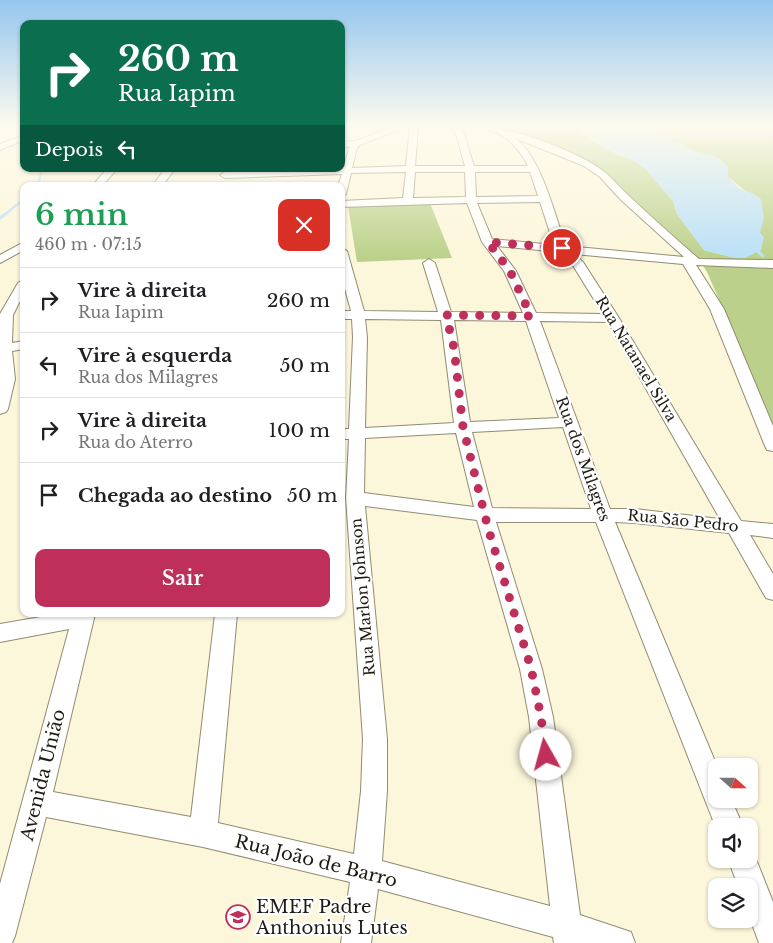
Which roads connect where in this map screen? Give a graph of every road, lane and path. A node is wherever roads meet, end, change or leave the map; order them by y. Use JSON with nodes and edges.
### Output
{"nodes":[{"id":1,"x":369,"y":170,"type":"edge"},
{"id":2,"x":410,"y":170,"type":"edge"},
{"id":3,"x":470,"y":170,"type":"edge"},
{"id":4,"x":534,"y":170,"type":"edge"},
{"id":5,"x":597,"y":170,"type":"edge"},
{"id":6,"x":348,"y":171,"type":"joint"},
{"id":7,"x":109,"y":172,"type":"edge"},
{"id":8,"x":101,"y":182,"type":"edge"},
{"id":9,"x":345,"y":182,"type":"edge"},
{"id":10,"x":543,"y":199,"type":"junction"},
{"id":11,"x":408,"y":201,"type":"junction"},
{"id":12,"x":471,"y":201,"type":"junction"},
{"id":13,"x":345,"y":204,"type":"edge"},
{"id":14,"x":488,"y":242,"type":"junction"},
{"id":15,"x":20,"y":247,"type":"edge"},
{"id":16,"x":562,"y":248,"type":"junction"},
{"id":17,"x":0,"y":260,"type":"edge"},
{"id":18,"x":692,"y":262,"type":"junction"},
{"id":19,"x":429,"y":264,"type":"dead end"},
{"id":20,"x":773,"y":264,"type":"edge"},
{"id":21,"x":345,"y":282,"type":"edge"},
{"id":22,"x":20,"y":289,"type":"edge"},
{"id":23,"x":349,"y":314,"type":"edge"},
{"id":24,"x":446,"y":315,"type":"junction"},
{"id":25,"x":531,"y":316,"type":"junction"},
{"id":26,"x":612,"y":318,"type":"junction"},
{"id":27,"x":20,"y":346,"type":"edge"},
{"id":28,"x":2,"y":348,"type":"edge"},
{"id":29,"x":0,"y":409,"type":"edge"},
{"id":30,"x":568,"y":422,"type":"junction"},
{"id":31,"x":463,"y":427,"type":"junction"},
{"id":32,"x":349,"y":433,"type":"edge"},
{"id":33,"x":773,"y":446,"type":"edge"},
{"id":34,"x":355,"y":498,"type":"junction"},
{"id":35,"x":602,"y":514,"type":"junction"},
{"id":36,"x":485,"y":515,"type":"junction"},
{"id":37,"x":733,"y":526,"type":"junction"},
{"id":38,"x":773,"y":531,"type":"edge"},
{"id":39,"x":773,"y":592,"type":"edge"},
{"id":40,"x":79,"y":617,"type":"edge"},
{"id":41,"x":84,"y":617,"type":"edge"},
{"id":42,"x":226,"y":617,"type":"edge"},
{"id":43,"x":0,"y":633,"type":"edge"},
{"id":44,"x":708,"y":774,"type":"edge"},
{"id":45,"x":38,"y":802,"type":"junction"},
{"id":46,"x":203,"y":833,"type":"junction"},
{"id":47,"x":745,"y":868,"type":"edge"},
{"id":48,"x":366,"y":871,"type":"junction"},
{"id":49,"x":568,"y":935,"type":"edge"},
{"id":50,"x":0,"y":936,"type":"edge"},
{"id":51,"x":773,"y":941,"type":"edge"},
{"id":52,"x":356,"y":943,"type":"edge"},
{"id":53,"x":620,"y":943,"type":"edge"}],
"edges":[{"from":1,"to":6,"type":"street"},
{"from":2,"to":11,"type":"street"},
{"from":3,"to":12,"type":"street","name":"Rua dos Milagres"},
{"from":4,"to":10,"type":"street","name":"Rua Natanael Silva"},
{"from":5,"to":18,"type":"street"},
{"from":6,"to":9,"type":"street"},
{"from":7,"to":8,"type":"street"},
{"from":10,"to":12,"type":"street"},
{"from":10,"to":16,"type":"street","name":"Rua Natanael Silva"},
{"from":11,"to":12,"type":"street"},
{"from":11,"to":13,"type":"street"},
{"from":12,"to":14,"type":"street","name":"Rua dos Milagres"},
{"from":14,"to":16,"type":"street"},
{"from":14,"to":25,"type":"street","name":"Rua dos Milagres"},
{"from":15,"to":17,"type":"street"},
{"from":16,"to":18,"type":"street"},
{"from":16,"to":26,"type":"street","name":"Rua Natanael Silva"},
{"from":18,"to":20,"type":"street"},
{"from":18,"to":33,"type":"street"},
{"from":19,"to":24,"type":"street"},
{"from":21,"to":23,"type":"street","name":"Rua Marlon Johnson"},
{"from":22,"to":28,"type":"street"},
{"from":23,"to":24,"type":"street"},
{"from":23,"to":32,"type":"street","name":"Rua Marlon Johnson"},
{"from":24,"to":25,"type":"street"},
{"from":24,"to":31,"type":"street"},
{"from":25,"to":26,"type":"street"},
{"from":25,"to":30,"type":"street","name":"Rua dos Milagres"},
{"from":26,"to":37,"type":"street","name":"Rua Natanael Silva"},
{"from":27,"to":28,"type":"street"},
{"from":28,"to":29,"type":"street"},
{"from":30,"to":31,"type":"street"},
{"from":30,"to":35,"type":"street","name":"Rua dos Milagres"},
{"from":31,"to":32,"type":"street"},
{"from":31,"to":36,"type":"street"},
{"from":32,"to":34,"type":"street","name":"Rua Marlon Johnson"},
{"from":34,"to":36,"type":"street","name":"Rua São Pedro"},
{"from":34,"to":48,"type":"street","name":"Rua Marlon Johnson"},
{"from":35,"to":36,"type":"street","name":"Rua São Pedro"},
{"from":35,"to":37,"type":"street","name":"Rua São Pedro"},
{"from":35,"to":44,"type":"street","name":"Rua dos Milagres"},
{"from":36,"to":49,"type":"street"},
{"from":37,"to":38,"type":"street","name":"Rua São Pedro"},
{"from":37,"to":39,"type":"street","name":"Rua Natanael Silva"},
{"from":40,"to":43,"type":"street"},
{"from":41,"to":45,"type":"street","name":"Avenida União"},
{"from":42,"to":46,"type":"street"},
{"from":45,"to":46,"type":"street","name":"Rua João de Barro"},
{"from":45,"to":50,"type":"street","name":"Avenida União"},
{"from":46,"to":48,"type":"street","name":"Rua João de Barro"},
{"from":47,"to":51,"type":"street"},
{"from":48,"to":49,"type":"street","name":"Rua João de Barro"},
{"from":48,"to":52,"type":"street","name":"Rua Marlon Johnson"},
{"from":49,"to":53,"type":"street","name":"Rua João de Barro"}]}
